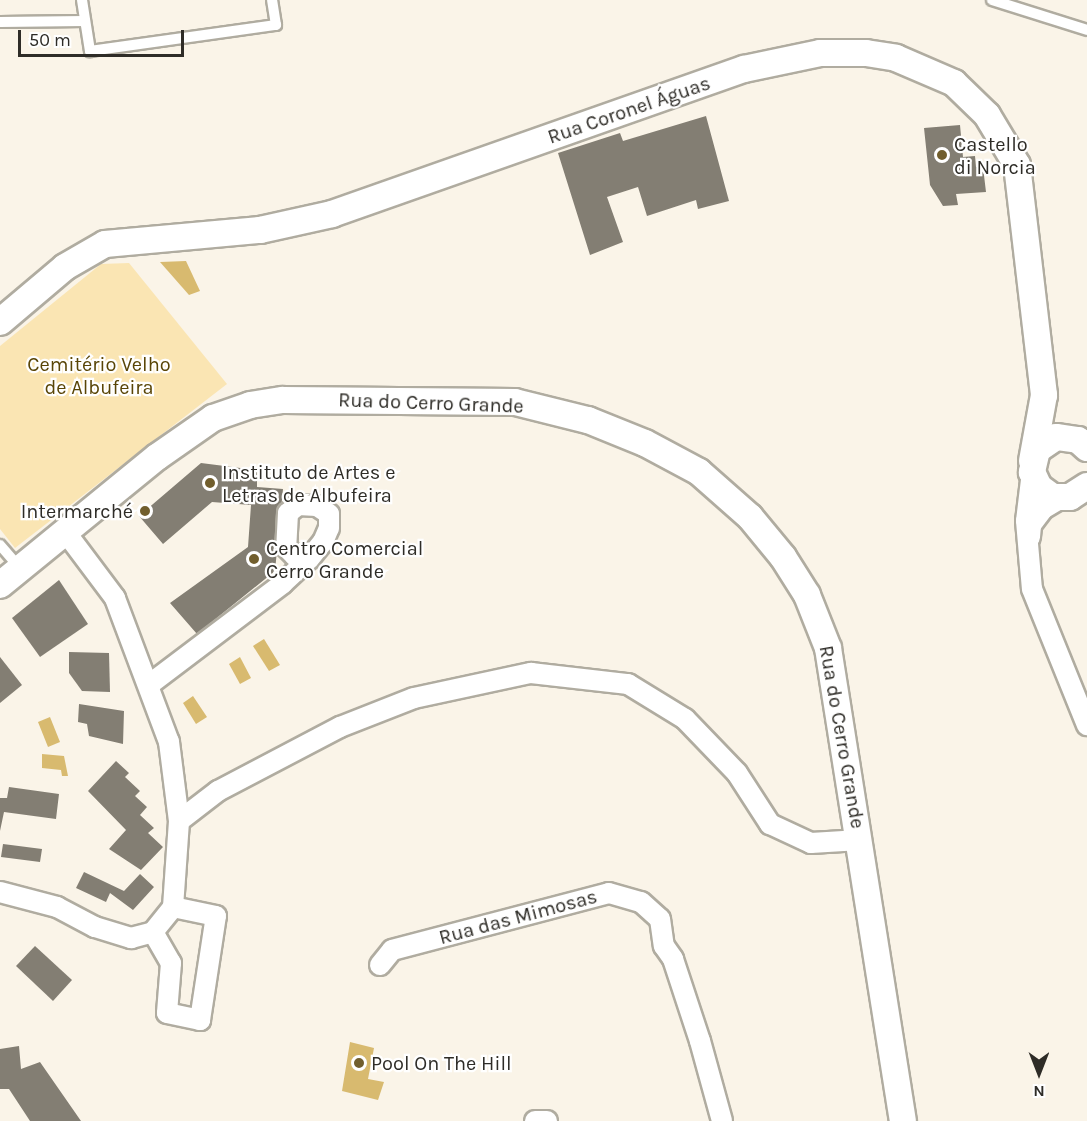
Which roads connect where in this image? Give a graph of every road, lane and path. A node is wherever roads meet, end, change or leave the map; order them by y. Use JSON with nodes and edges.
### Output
{"nodes":[{"id":1,"x":82,"y":0,"type":"edge"},
{"id":2,"x":272,"y":0,"type":"edge"},
{"id":3,"x":992,"y":0,"type":"edge"},
{"id":4,"x":85,"y":21,"type":"junction"},
{"id":5,"x":0,"y":22,"type":"edge"},
{"id":6,"x":1087,"y":30,"type":"edge"},
{"id":7,"x":0,"y":322,"type":"edge"},
{"id":8,"x":1044,"y":395,"type":"junction"},
{"id":9,"x":1082,"y":444,"type":"edge"},
{"id":10,"x":1032,"y":467,"type":"junction"},
{"id":11,"x":1076,"y":494,"type":"edge"},
{"id":12,"x":64,"y":531,"type":"junction"},
{"id":13,"x":285,"y":535,"type":"junction"},
{"id":14,"x":0,"y":545,"type":"edge"},
{"id":15,"x":1028,"y":545,"type":"junction"},
{"id":16,"x":309,"y":559,"type":"junction"},
{"id":17,"x":20,"y":568,"type":"junction"},
{"id":18,"x":282,"y":584,"type":"junction"},
{"id":19,"x":0,"y":585,"type":"edge"},
{"id":20,"x":150,"y":684,"type":"junction"},
{"id":21,"x":1087,"y":725,"type":"edge"},
{"id":22,"x":179,"y":821,"type":"junction"},
{"id":23,"x":860,"y":840,"type":"junction"},
{"id":24,"x":0,"y":891,"type":"edge"},
{"id":25,"x":173,"y":907,"type":"junction"},
{"id":26,"x":153,"y":932,"type":"junction"},
{"id":27,"x":381,"y":965,"type":"dead end"},
{"id":28,"x":535,"y":1121,"type":"edge"},
{"id":29,"x":547,"y":1121,"type":"edge"},
{"id":30,"x":722,"y":1121,"type":"edge"},
{"id":31,"x":903,"y":1121,"type":"edge"}],
"edges":[{"from":1,"to":4,"type":"lane"},
{"from":2,"to":4,"type":"lane"},
{"from":3,"to":6,"type":"lane"},
{"from":4,"to":5,"type":"lane"},
{"from":7,"to":8,"type":"street","name":"Rua Coronel Águas"},
{"from":8,"to":9,"type":"street"},
{"from":8,"to":10,"type":"street"},
{"from":9,"to":10,"type":"street"},
{"from":10,"to":11,"type":"street"},
{"from":10,"to":15,"type":"street"},
{"from":11,"to":15,"type":"street"},
{"from":12,"to":17,"type":"street","name":"Rua do Cerro Grande"},
{"from":12,"to":20,"type":"street"},
{"from":12,"to":23,"type":"street","name":"Rua do Cerro Grande"},
{"from":13,"to":16,"type":"street"},
{"from":13,"to":16,"type":"street"},
{"from":13,"to":18,"type":"street"},
{"from":14,"to":17,"type":"lane"},
{"from":15,"to":21,"type":"street"},
{"from":16,"to":18,"type":"street"},
{"from":17,"to":19,"type":"street","name":"Rua do Cerro Grande"},
{"from":18,"to":20,"type":"street"},
{"from":20,"to":22,"type":"street"},
{"from":22,"to":23,"type":"street"},
{"from":22,"to":25,"type":"street"},
{"from":23,"to":31,"type":"street","name":"Rua do Cerro Grande"},
{"from":24,"to":26,"type":"street"},
{"from":25,"to":26,"type":"street"},
{"from":25,"to":26,"type":"street"},
{"from":27,"to":30,"type":"street","name":"Rua das Mimosas"},
{"from":28,"to":29,"type":"street"}]}
